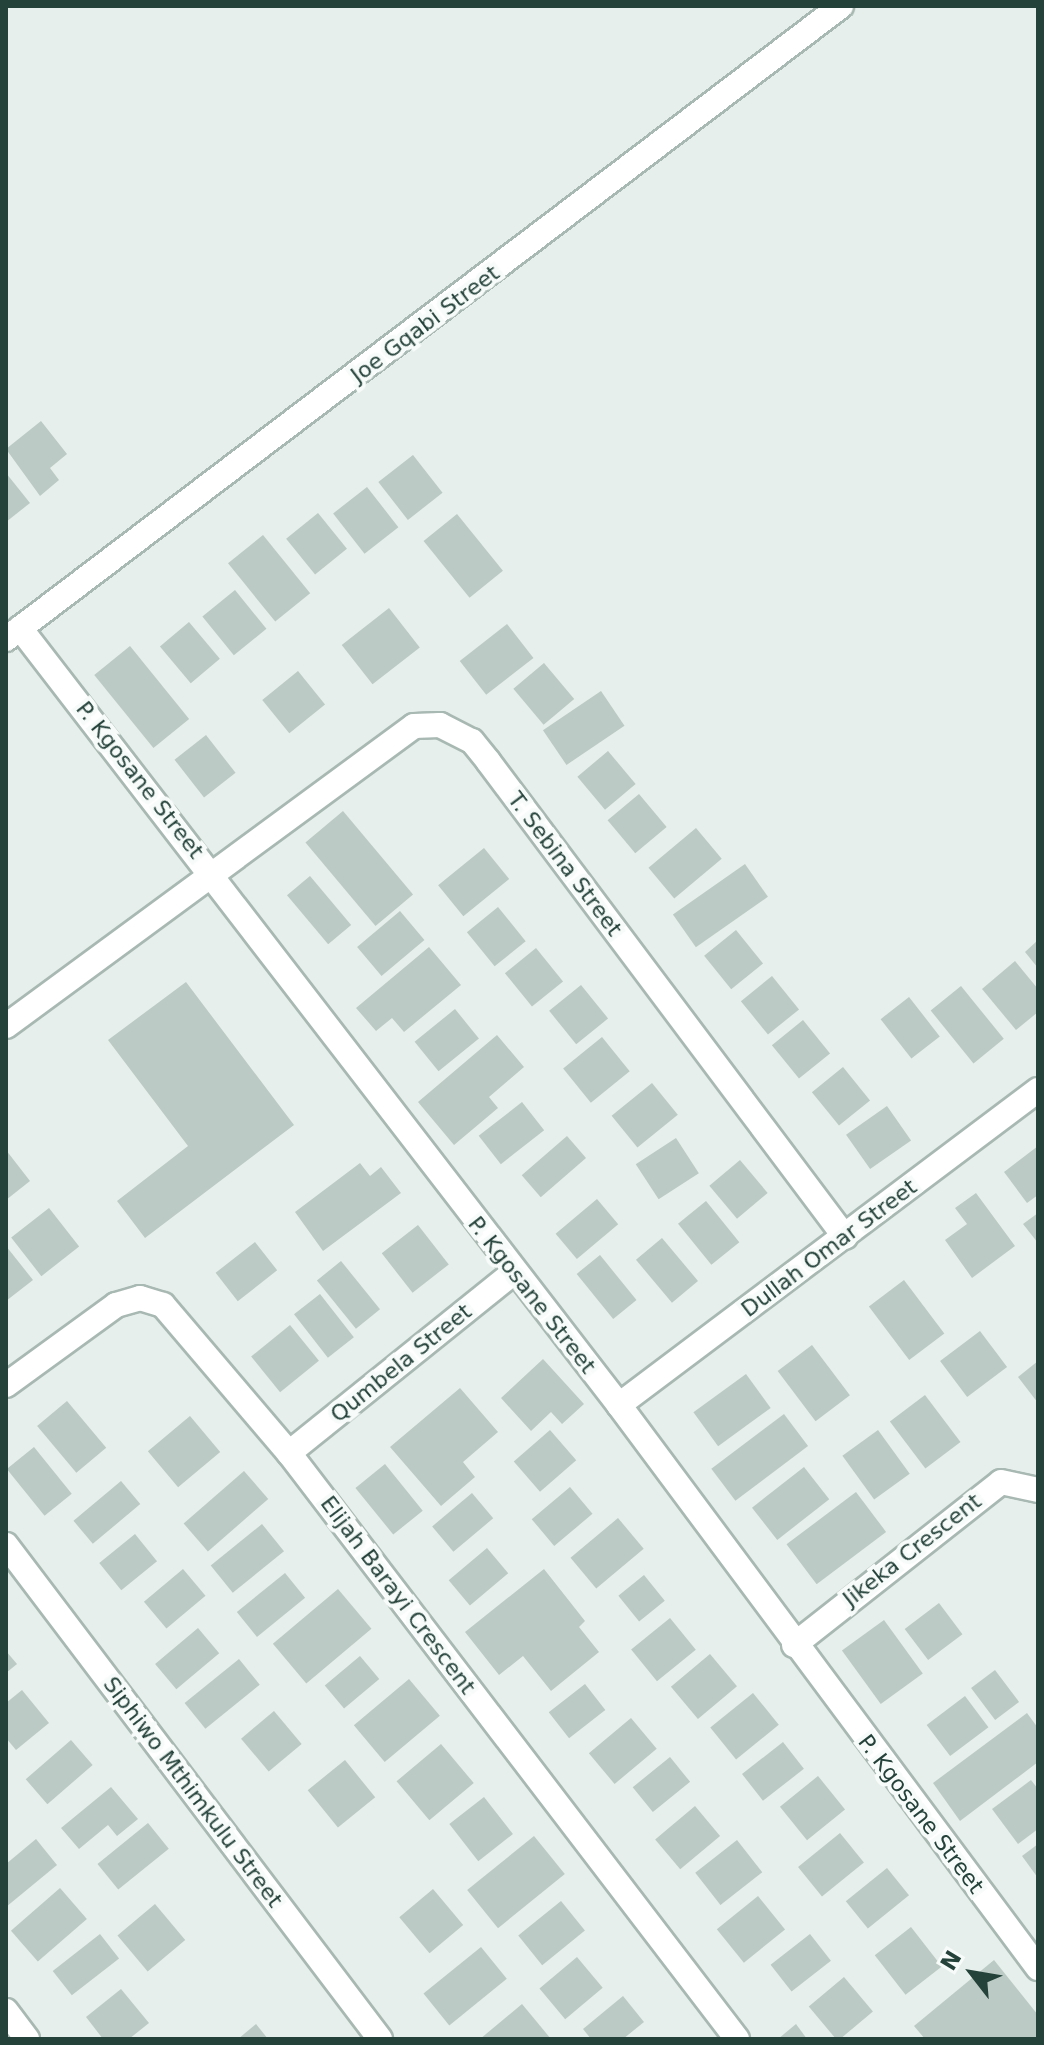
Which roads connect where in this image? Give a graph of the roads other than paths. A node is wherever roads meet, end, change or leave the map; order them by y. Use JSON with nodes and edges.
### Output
{"nodes":[{"id":1,"x":841,"y":6,"type":"edge"},
{"id":2,"x":13,"y":634,"type":"edge"},
{"id":3,"x":211,"y":872,"type":"junction"},
{"id":4,"x":6,"y":1026,"type":"edge"},
{"id":5,"x":1038,"y":1090,"type":"edge"},
{"id":6,"x":845,"y":1237,"type":"junction"},
{"id":7,"x":513,"y":1273,"type":"junction"},
{"id":8,"x":6,"y":1385,"type":"edge"},
{"id":9,"x":619,"y":1405,"type":"junction"},
{"id":10,"x":289,"y":1453,"type":"junction"},
{"id":11,"x":1038,"y":1490,"type":"edge"},
{"id":12,"x":6,"y":1545,"type":"edge"},
{"id":13,"x":794,"y":1645,"type":"junction"},
{"id":14,"x":1038,"y":1968,"type":"edge"},
{"id":15,"x":6,"y":2011,"type":"edge"},
{"id":16,"x":27,"y":2039,"type":"edge"},
{"id":17,"x":380,"y":2039,"type":"edge"},
{"id":18,"x":737,"y":2039,"type":"edge"}],
"edges":[{"from":1,"to":2,"type":"street","name":"Joe Gqabi Street"},
{"from":2,"to":3,"type":"street","name":"P. Kgosane Street"},
{"from":3,"to":4,"type":"street","name":"T. Sebina Street"},
{"from":3,"to":6,"type":"street","name":"T. Sebina Street"},
{"from":3,"to":7,"type":"street","name":"P. Kgosane Street"},
{"from":5,"to":6,"type":"street","name":"Dullah Omar Street"},
{"from":6,"to":9,"type":"street","name":"Dullah Omar Street"},
{"from":7,"to":9,"type":"street","name":"P. Kgosane Street"},
{"from":7,"to":10,"type":"street","name":"Qumbela Street"},
{"from":8,"to":10,"type":"street","name":"Elijah Barayi Crescent"},
{"from":9,"to":13,"type":"street","name":"P. Kgosane Street"},
{"from":10,"to":18,"type":"street","name":"Elijah Barayi Crescent"},
{"from":11,"to":13,"type":"street","name":"Jikeka Crescent"},
{"from":12,"to":17,"type":"street","name":"Siphiwo Mthimkulu Street"},
{"from":13,"to":14,"type":"street","name":"P. Kgosane Street"},
{"from":15,"to":16,"type":"street"}]}
